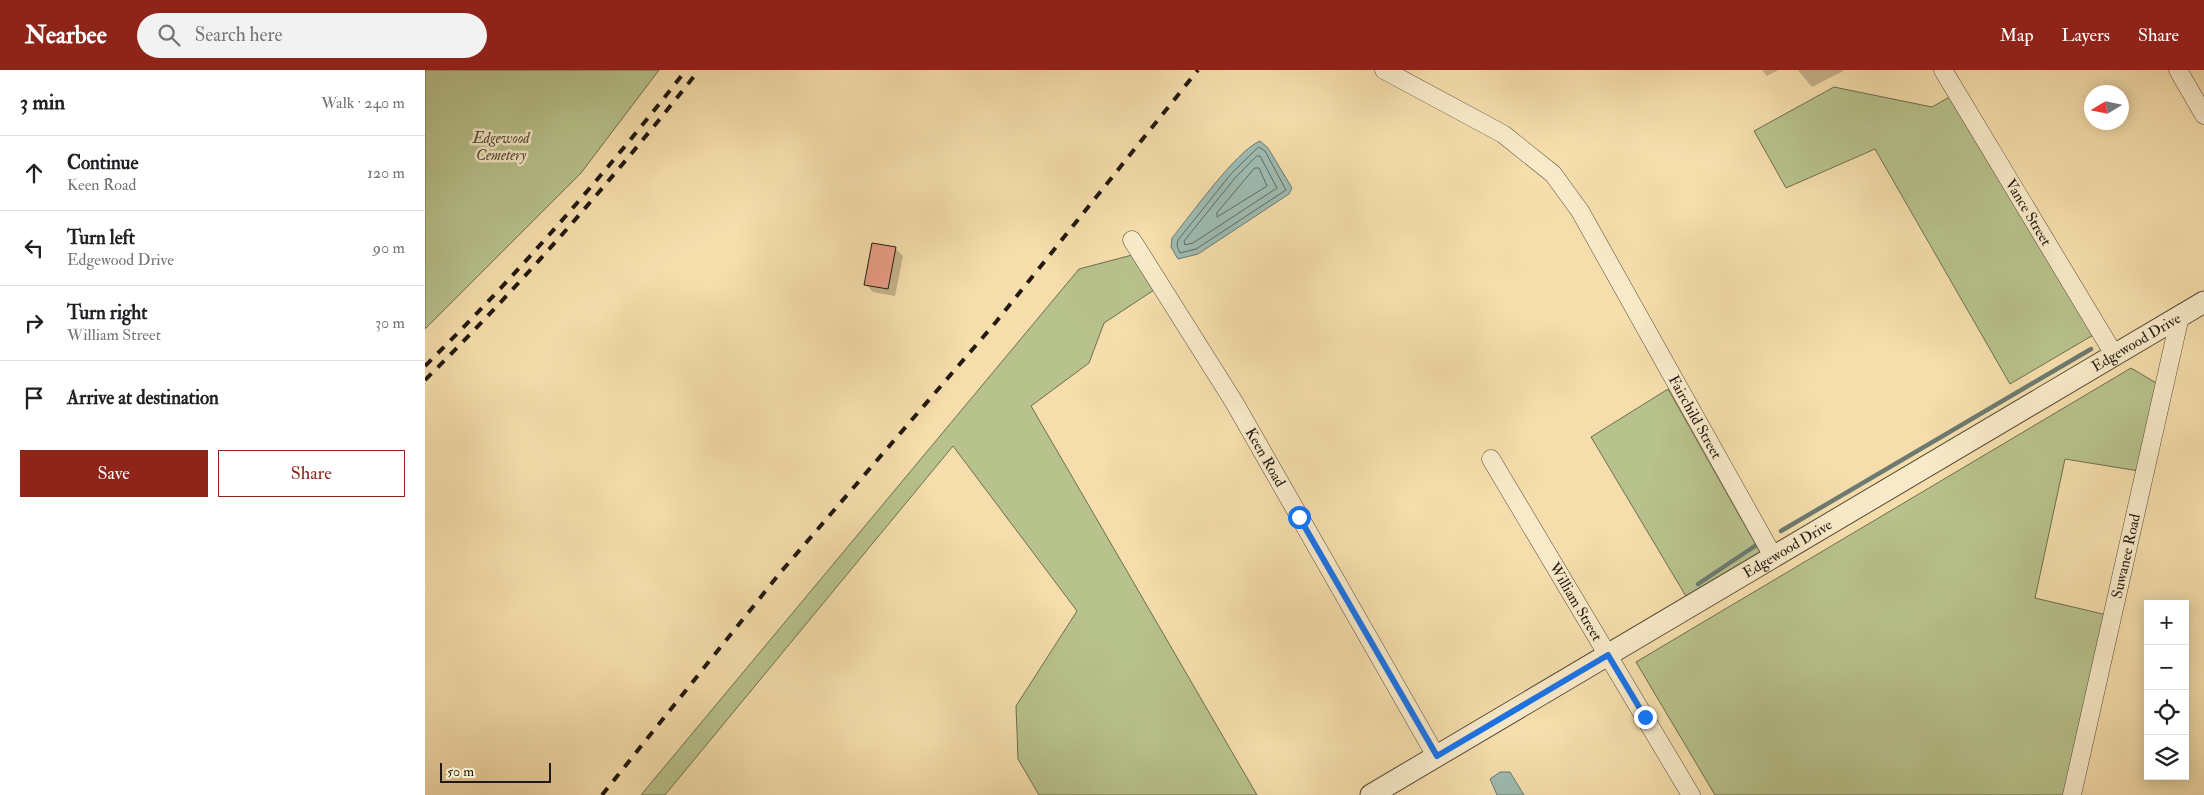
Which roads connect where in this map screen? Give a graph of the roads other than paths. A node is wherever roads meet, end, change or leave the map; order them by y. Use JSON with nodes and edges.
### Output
{"nodes":[{"id":1,"x":1384,"y":70,"type":"edge"},
{"id":2,"x":1943,"y":70,"type":"edge"},
{"id":3,"x":2178,"y":70,"type":"edge"},
{"id":4,"x":2204,"y":115,"type":"edge"},
{"id":5,"x":1132,"y":240,"type":"dead end"},
{"id":6,"x":2204,"y":302,"type":"edge"},
{"id":7,"x":2180,"y":316,"type":"junction"},
{"id":8,"x":2115,"y":356,"type":"junction"},
{"id":9,"x":1491,"y":459,"type":"dead end"},
{"id":10,"x":1773,"y":556,"type":"junction"},
{"id":11,"x":1608,"y":655,"type":"junction"},
{"id":12,"x":1437,"y":756,"type":"junction"},
{"id":13,"x":1371,"y":795,"type":"edge"},
{"id":14,"x":1691,"y":795,"type":"edge"},
{"id":15,"x":2072,"y":795,"type":"edge"}],
"edges":[{"from":1,"to":10,"type":"street","name":"Fairchild Street"},
{"from":2,"to":8,"type":"street","name":"Vance Street"},
{"from":3,"to":4,"type":"street"},
{"from":5,"to":12,"type":"street","name":"Keen Road"},
{"from":6,"to":7,"type":"street","name":"Edgewood Drive"},
{"from":7,"to":8,"type":"street","name":"Edgewood Drive"},
{"from":7,"to":15,"type":"street","name":"Suwanee Road"},
{"from":8,"to":10,"type":"street","name":"Edgewood Drive"},
{"from":9,"to":11,"type":"street","name":"William Street"},
{"from":10,"to":11,"type":"street","name":"Edgewood Drive"},
{"from":11,"to":12,"type":"street","name":"Edgewood Drive"},
{"from":11,"to":14,"type":"street","name":"William Street"},
{"from":12,"to":13,"type":"street","name":"Edgewood Drive"}]}
